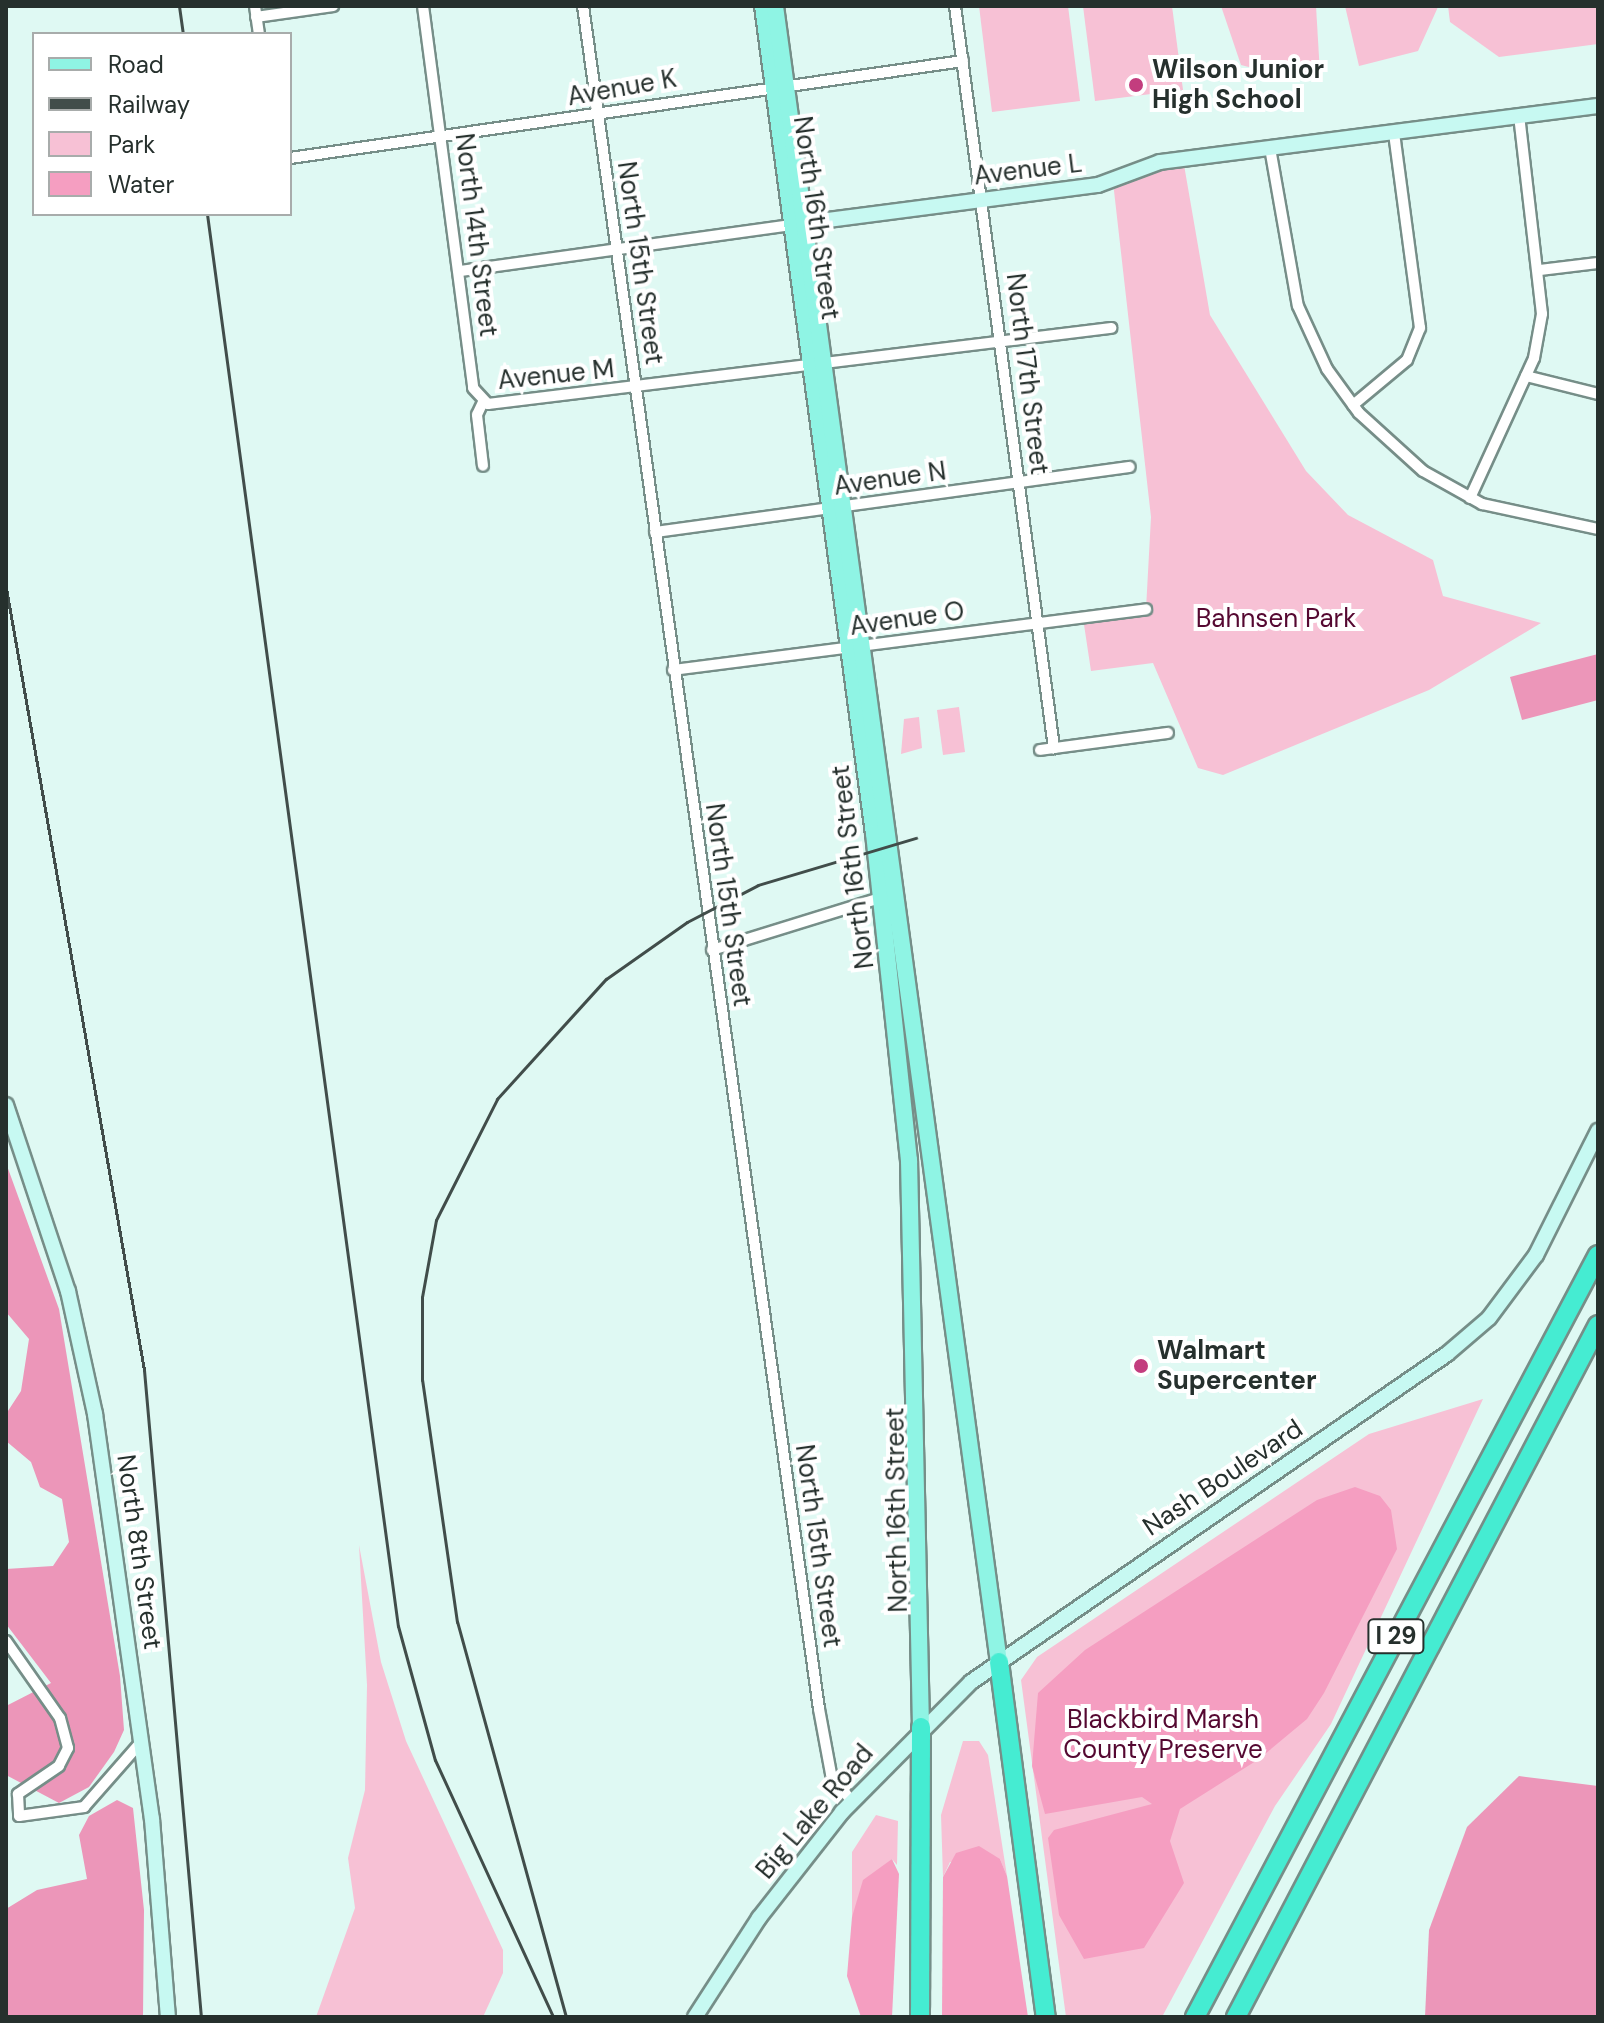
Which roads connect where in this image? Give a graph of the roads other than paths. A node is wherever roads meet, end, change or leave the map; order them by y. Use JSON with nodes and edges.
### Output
{"nodes":[{"id":1,"x":333,"y":6,"type":"edge"},
{"id":2,"x":423,"y":6,"type":"edge"},
{"id":3,"x":583,"y":6,"type":"edge"},
{"id":4,"x":763,"y":6,"type":"edge"},
{"id":5,"x":775,"y":6,"type":"edge"},
{"id":6,"x":955,"y":6,"type":"edge"},
{"id":7,"x":256,"y":11,"type":"edge"},
{"id":8,"x":259,"y":32,"type":"edge"},
{"id":9,"x":963,"y":61,"type":"junction"},
{"id":10,"x":780,"y":85,"type":"junction"},
{"id":11,"x":1598,"y":106,"type":"edge"},
{"id":12,"x":598,"y":114,"type":"junction"},
{"id":13,"x":1519,"y":116,"type":"junction"},
{"id":14,"x":1394,"y":132,"type":"junction"},
{"id":15,"x":441,"y":139,"type":"junction"},
{"id":16,"x":1270,"y":148,"type":"junction"},
{"id":17,"x":292,"y":158,"type":"edge"},
{"id":18,"x":982,"y":200,"type":"junction"},
{"id":19,"x":798,"y":224,"type":"junction"},
{"id":20,"x":617,"y":249,"type":"junction"},
{"id":21,"x":1598,"y":263,"type":"edge"},
{"id":22,"x":1540,"y":270,"type":"junction"},
{"id":23,"x":460,"y":271,"type":"junction"},
{"id":24,"x":1111,"y":328,"type":"dead end"},
{"id":25,"x":1000,"y":342,"type":"junction"},
{"id":26,"x":817,"y":366,"type":"junction"},
{"id":27,"x":1526,"y":376,"type":"junction"},
{"id":28,"x":635,"y":389,"type":"junction"},
{"id":29,"x":1598,"y":394,"type":"edge"},
{"id":30,"x":483,"y":402,"type":"junction"},
{"id":31,"x":1353,"y":405,"type":"junction"},
{"id":32,"x":483,"y":466,"type":"dead end"},
{"id":33,"x":1130,"y":467,"type":"dead end"},
{"id":34,"x":1019,"y":483,"type":"junction"},
{"id":35,"x":1470,"y":498,"type":"junction"},
{"id":36,"x":837,"y":509,"type":"junction"},
{"id":37,"x":1598,"y":529,"type":"edge"},
{"id":38,"x":655,"y":532,"type":"junction"},
{"id":39,"x":1146,"y":609,"type":"dead end"},
{"id":40,"x":1038,"y":624,"type":"junction"},
{"id":41,"x":855,"y":648,"type":"junction"},
{"id":42,"x":673,"y":670,"type":"junction"},
{"id":43,"x":1168,"y":733,"type":"dead end"},
{"id":44,"x":1054,"y":748,"type":"junction"},
{"id":45,"x":1040,"y":750,"type":"dead end"},
{"id":46,"x":880,"y":898,"type":"junction"},
{"id":47,"x":712,"y":950,"type":"junction"},
{"id":48,"x":6,"y":1105,"type":"edge"},
{"id":49,"x":1598,"y":1131,"type":"edge"},
{"id":50,"x":1598,"y":1255,"type":"edge"},
{"id":51,"x":1598,"y":1325,"type":"edge"},
{"id":52,"x":6,"y":1641,"type":"edge"},
{"id":53,"x":999,"y":1662,"type":"junction"},
{"id":54,"x":921,"y":1727,"type":"junction"},
{"id":55,"x":142,"y":1741,"type":"junction"},
{"id":56,"x":852,"y":1802,"type":"junction"},
{"id":57,"x":168,"y":2017,"type":"edge"},
{"id":58,"x":695,"y":2017,"type":"edge"},
{"id":59,"x":920,"y":2017,"type":"edge"},
{"id":60,"x":1046,"y":2017,"type":"edge"},
{"id":61,"x":1195,"y":2017,"type":"edge"},
{"id":62,"x":1236,"y":2017,"type":"edge"}],
"edges":[{"from":1,"to":7,"type":"street"},
{"from":2,"to":15,"type":"street","name":"North 14th Street"},
{"from":3,"to":12,"type":"street","name":"North 15th Street"},
{"from":4,"to":10,"type":"main road","name":"North 16th Street"},
{"from":5,"to":10,"type":"main road","name":"North 16th Street"},
{"from":6,"to":9,"type":"street","name":"North 17th Street"},
{"from":7,"to":8,"type":"street"},
{"from":9,"to":10,"type":"street","name":"Avenue K"},
{"from":9,"to":18,"type":"street","name":"North 17th Street"},
{"from":10,"to":12,"type":"street","name":"Avenue K"},
{"from":10,"to":19,"type":"main road","name":"North 16th Street"},
{"from":11,"to":13,"type":"street","name":"Avenue L"},
{"from":12,"to":15,"type":"street","name":"Avenue K"},
{"from":12,"to":20,"type":"street","name":"North 15th Street"},
{"from":13,"to":14,"type":"street","name":"Avenue L"},
{"from":13,"to":22,"type":"street"},
{"from":14,"to":16,"type":"street","name":"Avenue L"},
{"from":14,"to":31,"type":"street"},
{"from":15,"to":17,"type":"street","name":"Avenue K"},
{"from":15,"to":23,"type":"street","name":"North 14th Street"},
{"from":16,"to":18,"type":"street","name":"Avenue L"},
{"from":16,"to":31,"type":"street"},
{"from":18,"to":19,"type":"street","name":"Avenue L"},
{"from":18,"to":25,"type":"street","name":"North 17th Street"},
{"from":19,"to":20,"type":"street","name":"Avenue L"},
{"from":19,"to":26,"type":"main road","name":"North 16th Street"},
{"from":20,"to":23,"type":"street","name":"Avenue L"},
{"from":20,"to":28,"type":"street","name":"North 15th Street"},
{"from":21,"to":22,"type":"street"},
{"from":22,"to":27,"type":"street"},
{"from":23,"to":30,"type":"street","name":"North 14th Street"},
{"from":24,"to":25,"type":"street","name":"Avenue M"},
{"from":25,"to":26,"type":"street","name":"Avenue M"},
{"from":25,"to":34,"type":"street","name":"North 17th Street"},
{"from":26,"to":28,"type":"street","name":"Avenue M"},
{"from":26,"to":36,"type":"main road","name":"North 16th Street"},
{"from":27,"to":29,"type":"street"},
{"from":27,"to":35,"type":"street"},
{"from":28,"to":30,"type":"street","name":"Avenue M"},
{"from":28,"to":38,"type":"street","name":"North 15th Street"},
{"from":30,"to":32,"type":"street","name":"North 14th Street"},
{"from":31,"to":35,"type":"street"},
{"from":33,"to":34,"type":"street","name":"Avenue N"},
{"from":34,"to":36,"type":"street","name":"Avenue N"},
{"from":34,"to":40,"type":"street","name":"North 17th Street"},
{"from":35,"to":37,"type":"street"},
{"from":36,"to":38,"type":"street","name":"Avenue N"},
{"from":36,"to":41,"type":"main road","name":"North 16th Street"},
{"from":38,"to":42,"type":"street","name":"North 15th Street"},
{"from":39,"to":40,"type":"street","name":"Avenue O"},
{"from":40,"to":41,"type":"street","name":"Avenue O"},
{"from":40,"to":44,"type":"street","name":"North 17th Street"},
{"from":41,"to":42,"type":"street","name":"Avenue O"},
{"from":41,"to":46,"type":"main road","name":"North 16th Street"},
{"from":41,"to":53,"type":"main road","name":"North 16th Street"},
{"from":42,"to":47,"type":"street","name":"North 15th Street"},
{"from":43,"to":44,"type":"street"},
{"from":44,"to":45,"type":"street"},
{"from":46,"to":47,"type":"street"},
{"from":46,"to":54,"type":"main road","name":"North 16th Street"},
{"from":47,"to":56,"type":"street","name":"North 15th Street"},
{"from":48,"to":55,"type":"street","name":"North 8th Street"},
{"from":49,"to":53,"type":"street","name":"Nash Boulevard"},
{"from":50,"to":61,"type":"highway","number":"I 29"},
{"from":51,"to":62,"type":"highway","number":"I 29"},
{"from":52,"to":55,"type":"street"},
{"from":53,"to":54,"type":"street","name":"Big Lake Road"},
{"from":53,"to":60,"type":"highway"},
{"from":54,"to":56,"type":"street","name":"Big Lake Road"},
{"from":54,"to":59,"type":"highway"},
{"from":55,"to":57,"type":"street","name":"North 8th Street"},
{"from":56,"to":58,"type":"street","name":"Big Lake Road"}]}
